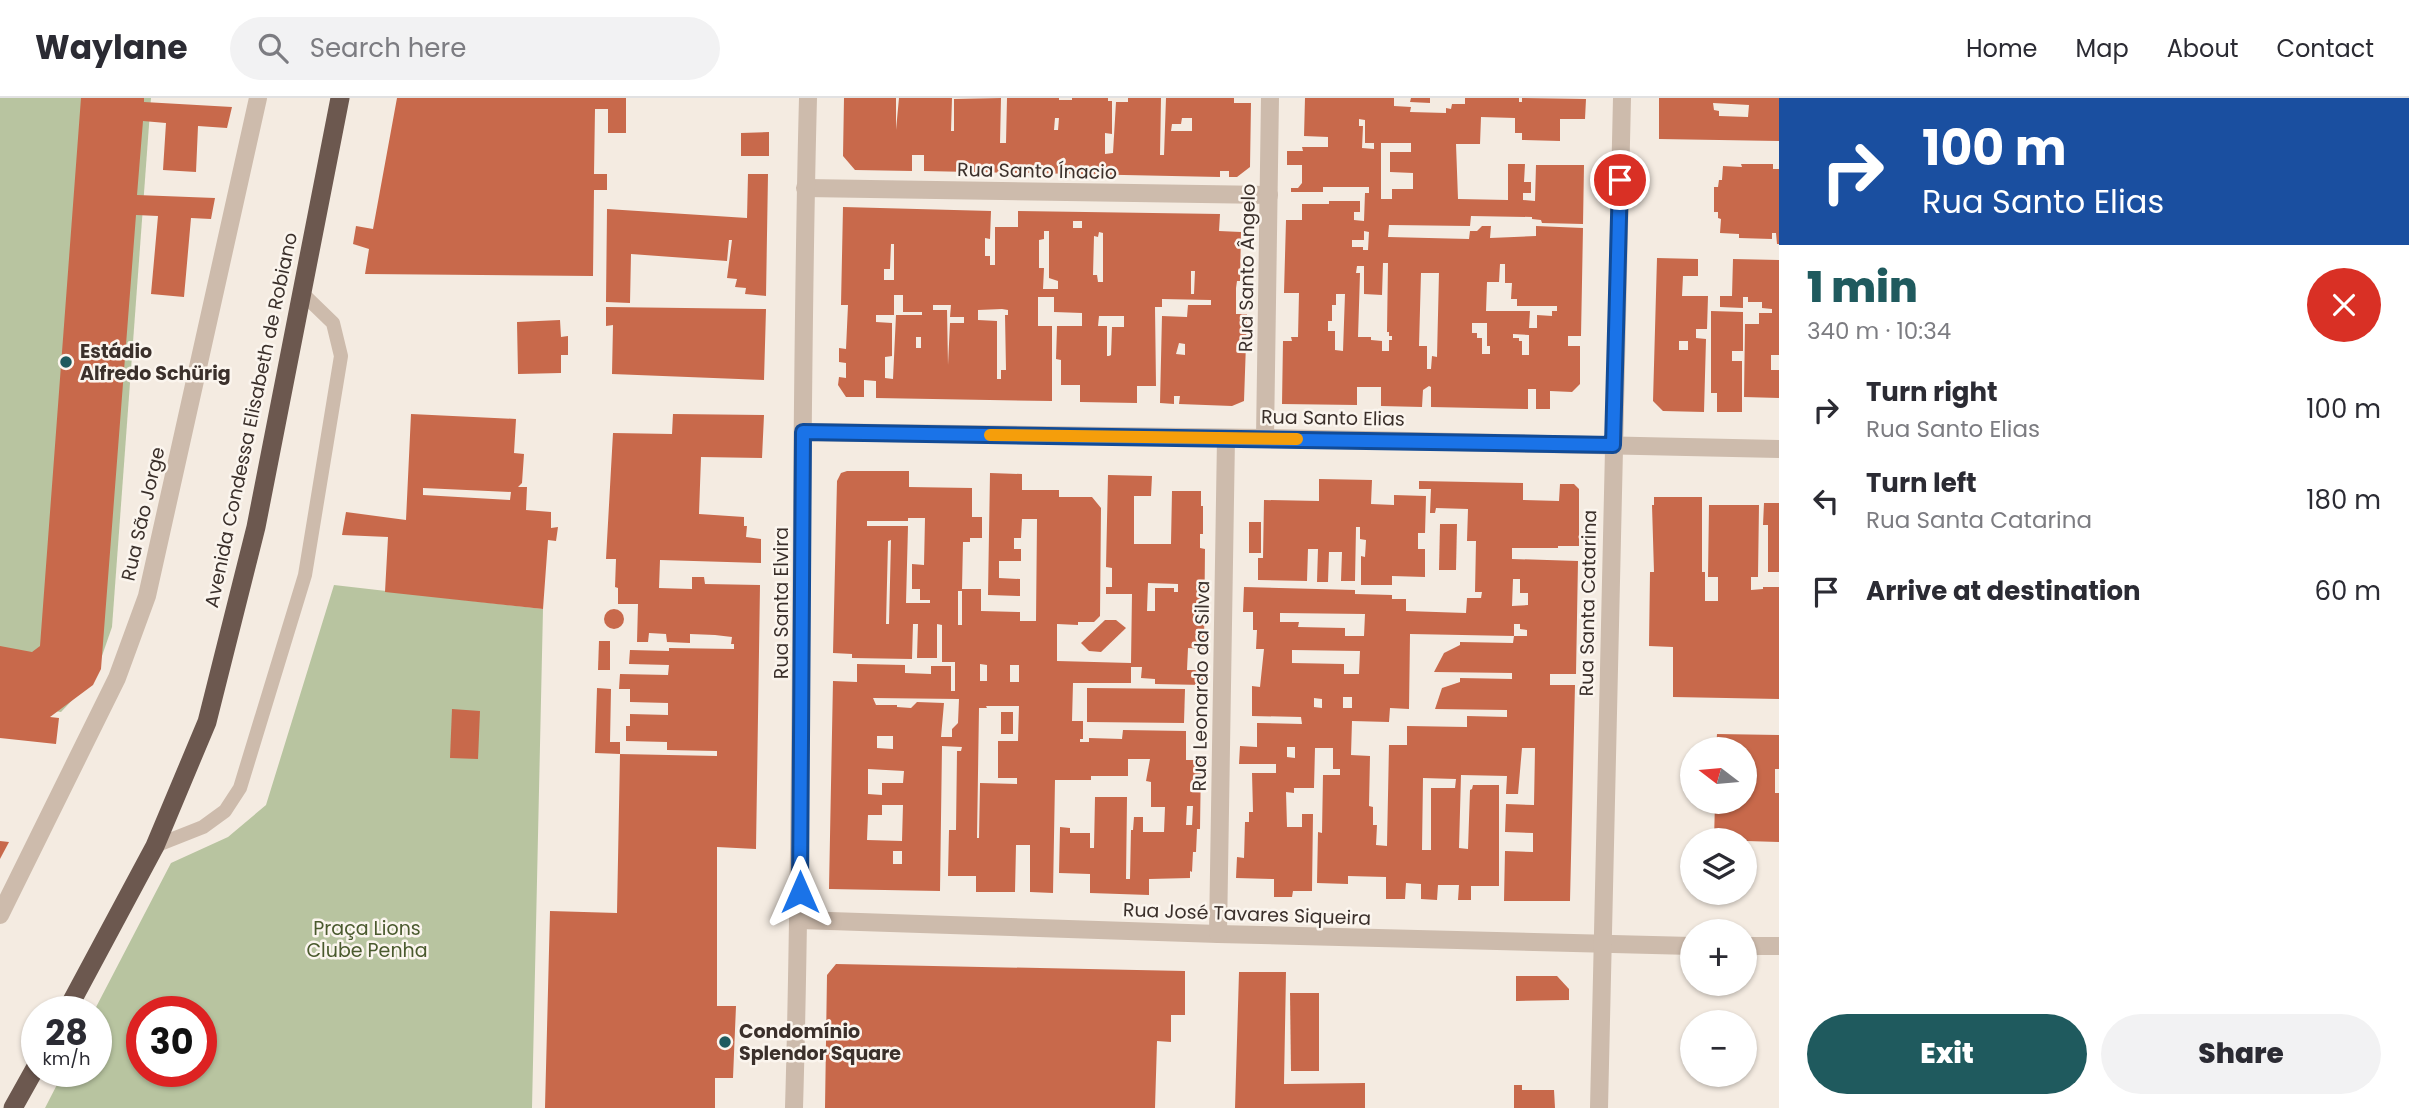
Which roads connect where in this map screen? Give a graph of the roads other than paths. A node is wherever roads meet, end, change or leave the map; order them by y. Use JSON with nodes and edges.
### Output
{"nodes":[{"id":1,"x":258,"y":98,"type":"edge"},
{"id":2,"x":340,"y":98,"type":"edge"},
{"id":3,"x":808,"y":98,"type":"edge"},
{"id":4,"x":1270,"y":98,"type":"edge"},
{"id":5,"x":1622,"y":98,"type":"edge"},
{"id":6,"x":805,"y":188,"type":"junction"},
{"id":7,"x":1269,"y":195,"type":"junction"},
{"id":8,"x":302,"y":293,"type":"junction"},
{"id":9,"x":803,"y":432,"type":"junction"},
{"id":10,"x":1226,"y":438,"type":"junction"},
{"id":11,"x":1265,"y":438,"type":"junction"},
{"id":12,"x":1613,"y":445,"type":"junction"},
{"id":13,"x":1779,"y":449,"type":"edge"},
{"id":14,"x":155,"y":846,"type":"junction"},
{"id":15,"x":0,"y":915,"type":"edge"},
{"id":16,"x":800,"y":920,"type":"junction"},
{"id":17,"x":1218,"y":934,"type":"junction"},
{"id":18,"x":1602,"y":945,"type":"junction"},
{"id":19,"x":1680,"y":946,"type":"edge"},
{"id":20,"x":1757,"y":946,"type":"edge"},
{"id":21,"x":1779,"y":946,"type":"edge"},
{"id":22,"x":74,"y":996,"type":"edge"},
{"id":23,"x":25,"y":1087,"type":"edge"},
{"id":24,"x":13,"y":1108,"type":"edge"},
{"id":25,"x":794,"y":1108,"type":"edge"},
{"id":26,"x":1598,"y":1108,"type":"edge"}],
"edges":[{"from":1,"to":15,"type":"street","name":"Rua São Jorge"},
{"from":2,"to":8,"type":"highway","name":"Avenida Condessa Elisabeth de Robiano"},
{"from":3,"to":6,"type":"street","name":"Rua Santa Elvira"},
{"from":4,"to":7,"type":"street","name":"Rua Santo Ângelo"},
{"from":5,"to":12,"type":"street","name":"Rua Santa Catarina"},
{"from":6,"to":7,"type":"street","name":"Rua Santo Ínacio"},
{"from":6,"to":9,"type":"street","name":"Rua Santa Elvira"},
{"from":7,"to":11,"type":"street","name":"Rua Santo Ângelo"},
{"from":8,"to":14,"type":"highway","name":"Avenida Condessa Elisabeth de Robiano"},
{"from":8,"to":14,"type":"lane"},
{"from":9,"to":10,"type":"street","name":"Rua Santo Elias"},
{"from":9,"to":16,"type":"street","name":"Rua Santa Elvira"},
{"from":10,"to":11,"type":"street","name":"Rua Santo Elias"},
{"from":10,"to":17,"type":"street","name":"Rua Leonardo da Silva"},
{"from":11,"to":12,"type":"street","name":"Rua Santo Elias"},
{"from":12,"to":13,"type":"street","name":"Rua Santo Elias"},
{"from":12,"to":18,"type":"street","name":"Rua Santa Catarina"},
{"from":14,"to":22,"type":"highway","name":"Avenida Condessa Elisabeth de Robiano"},
{"from":16,"to":17,"type":"street","name":"Rua José Tavares Siqueira"},
{"from":16,"to":25,"type":"street","name":"Rua Santa Elvira"},
{"from":17,"to":18,"type":"street","name":"Rua José Tavares Siqueira"},
{"from":18,"to":19,"type":"street","name":"Rua José Tavares Siqueira"},
{"from":18,"to":26,"type":"street","name":"Rua Santa Catarina"},
{"from":20,"to":21,"type":"street"},
{"from":23,"to":24,"type":"highway"}]}
